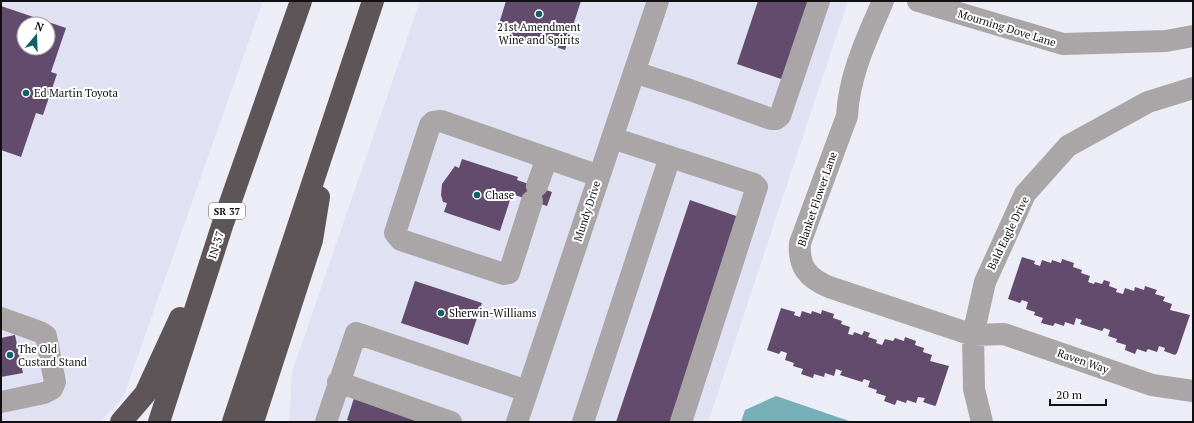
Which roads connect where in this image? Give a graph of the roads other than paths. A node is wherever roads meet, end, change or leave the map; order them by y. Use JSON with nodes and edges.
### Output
{"nodes":[{"id":1,"x":301,"y":1,"type":"edge"},
{"id":2,"x":373,"y":1,"type":"edge"},
{"id":3,"x":658,"y":1,"type":"edge"},
{"id":4,"x":819,"y":1,"type":"edge"},
{"id":5,"x":883,"y":1,"type":"edge"},
{"id":6,"x":918,"y":1,"type":"edge"},
{"id":7,"x":1193,"y":36,"type":"edge"},
{"id":8,"x":634,"y":72,"type":"junction"},
{"id":9,"x":1193,"y":88,"type":"edge"},
{"id":10,"x":329,"y":132,"type":"junction"},
{"id":11,"x":612,"y":138,"type":"junction"},
{"id":12,"x":670,"y":157,"type":"junction"},
{"id":13,"x":547,"y":158,"type":"junction"},
{"id":14,"x":599,"y":176,"type":"junction"},
{"id":15,"x":223,"y":223,"type":"junction"},
{"id":16,"x":1,"y":318,"type":"edge"},
{"id":17,"x":973,"y":335,"type":"junction"},
{"id":18,"x":338,"y":382,"type":"junction"},
{"id":19,"x":528,"y":391,"type":"junction"},
{"id":20,"x":1193,"y":391,"type":"edge"},
{"id":21,"x":1,"y":402,"type":"edge"},
{"id":22,"x":121,"y":422,"type":"edge"},
{"id":23,"x":159,"y":422,"type":"edge"},
{"id":24,"x":233,"y":422,"type":"edge"},
{"id":25,"x":253,"y":422,"type":"edge"},
{"id":26,"x":326,"y":422,"type":"edge"},
{"id":27,"x":451,"y":422,"type":"edge"},
{"id":28,"x":517,"y":422,"type":"edge"},
{"id":29,"x":583,"y":422,"type":"edge"},
{"id":30,"x":681,"y":422,"type":"edge"},
{"id":31,"x":982,"y":422,"type":"edge"}],
"edges":[{"from":1,"to":15,"type":"highway","name":"IN-37","number":"SR 37"},
{"from":2,"to":10,"type":"highway"},
{"from":3,"to":8,"type":"street","name":"Mundy Drive"},
{"from":4,"to":8,"type":"street"},
{"from":5,"to":17,"type":"street","name":"Blanket Flower Lane"},
{"from":6,"to":7,"type":"street","name":"Mourning Dove Lane"},
{"from":8,"to":11,"type":"street","name":"Mundy Drive"},
{"from":9,"to":17,"type":"street","name":"Bald Eagle Drive"},
{"from":10,"to":24,"type":"highway"},
{"from":10,"to":25,"type":"highway"},
{"from":11,"to":12,"type":"street"},
{"from":11,"to":14,"type":"street","name":"Mundy Drive"},
{"from":12,"to":29,"type":"street"},
{"from":12,"to":30,"type":"street"},
{"from":13,"to":13,"type":"street"},
{"from":13,"to":14,"type":"street"},
{"from":14,"to":19,"type":"street","name":"Mundy Drive"},
{"from":15,"to":22,"type":"highway"},
{"from":15,"to":23,"type":"highway","name":"IN-37","number":"SR 37"},
{"from":16,"to":21,"type":"street"},
{"from":17,"to":20,"type":"street","name":"Raven Way"},
{"from":17,"to":31,"type":"street","name":"Bald Eagle Drive"},
{"from":18,"to":19,"type":"street"},
{"from":18,"to":26,"type":"street"},
{"from":18,"to":27,"type":"street"},
{"from":19,"to":28,"type":"street","name":"Mundy Drive"}]}
